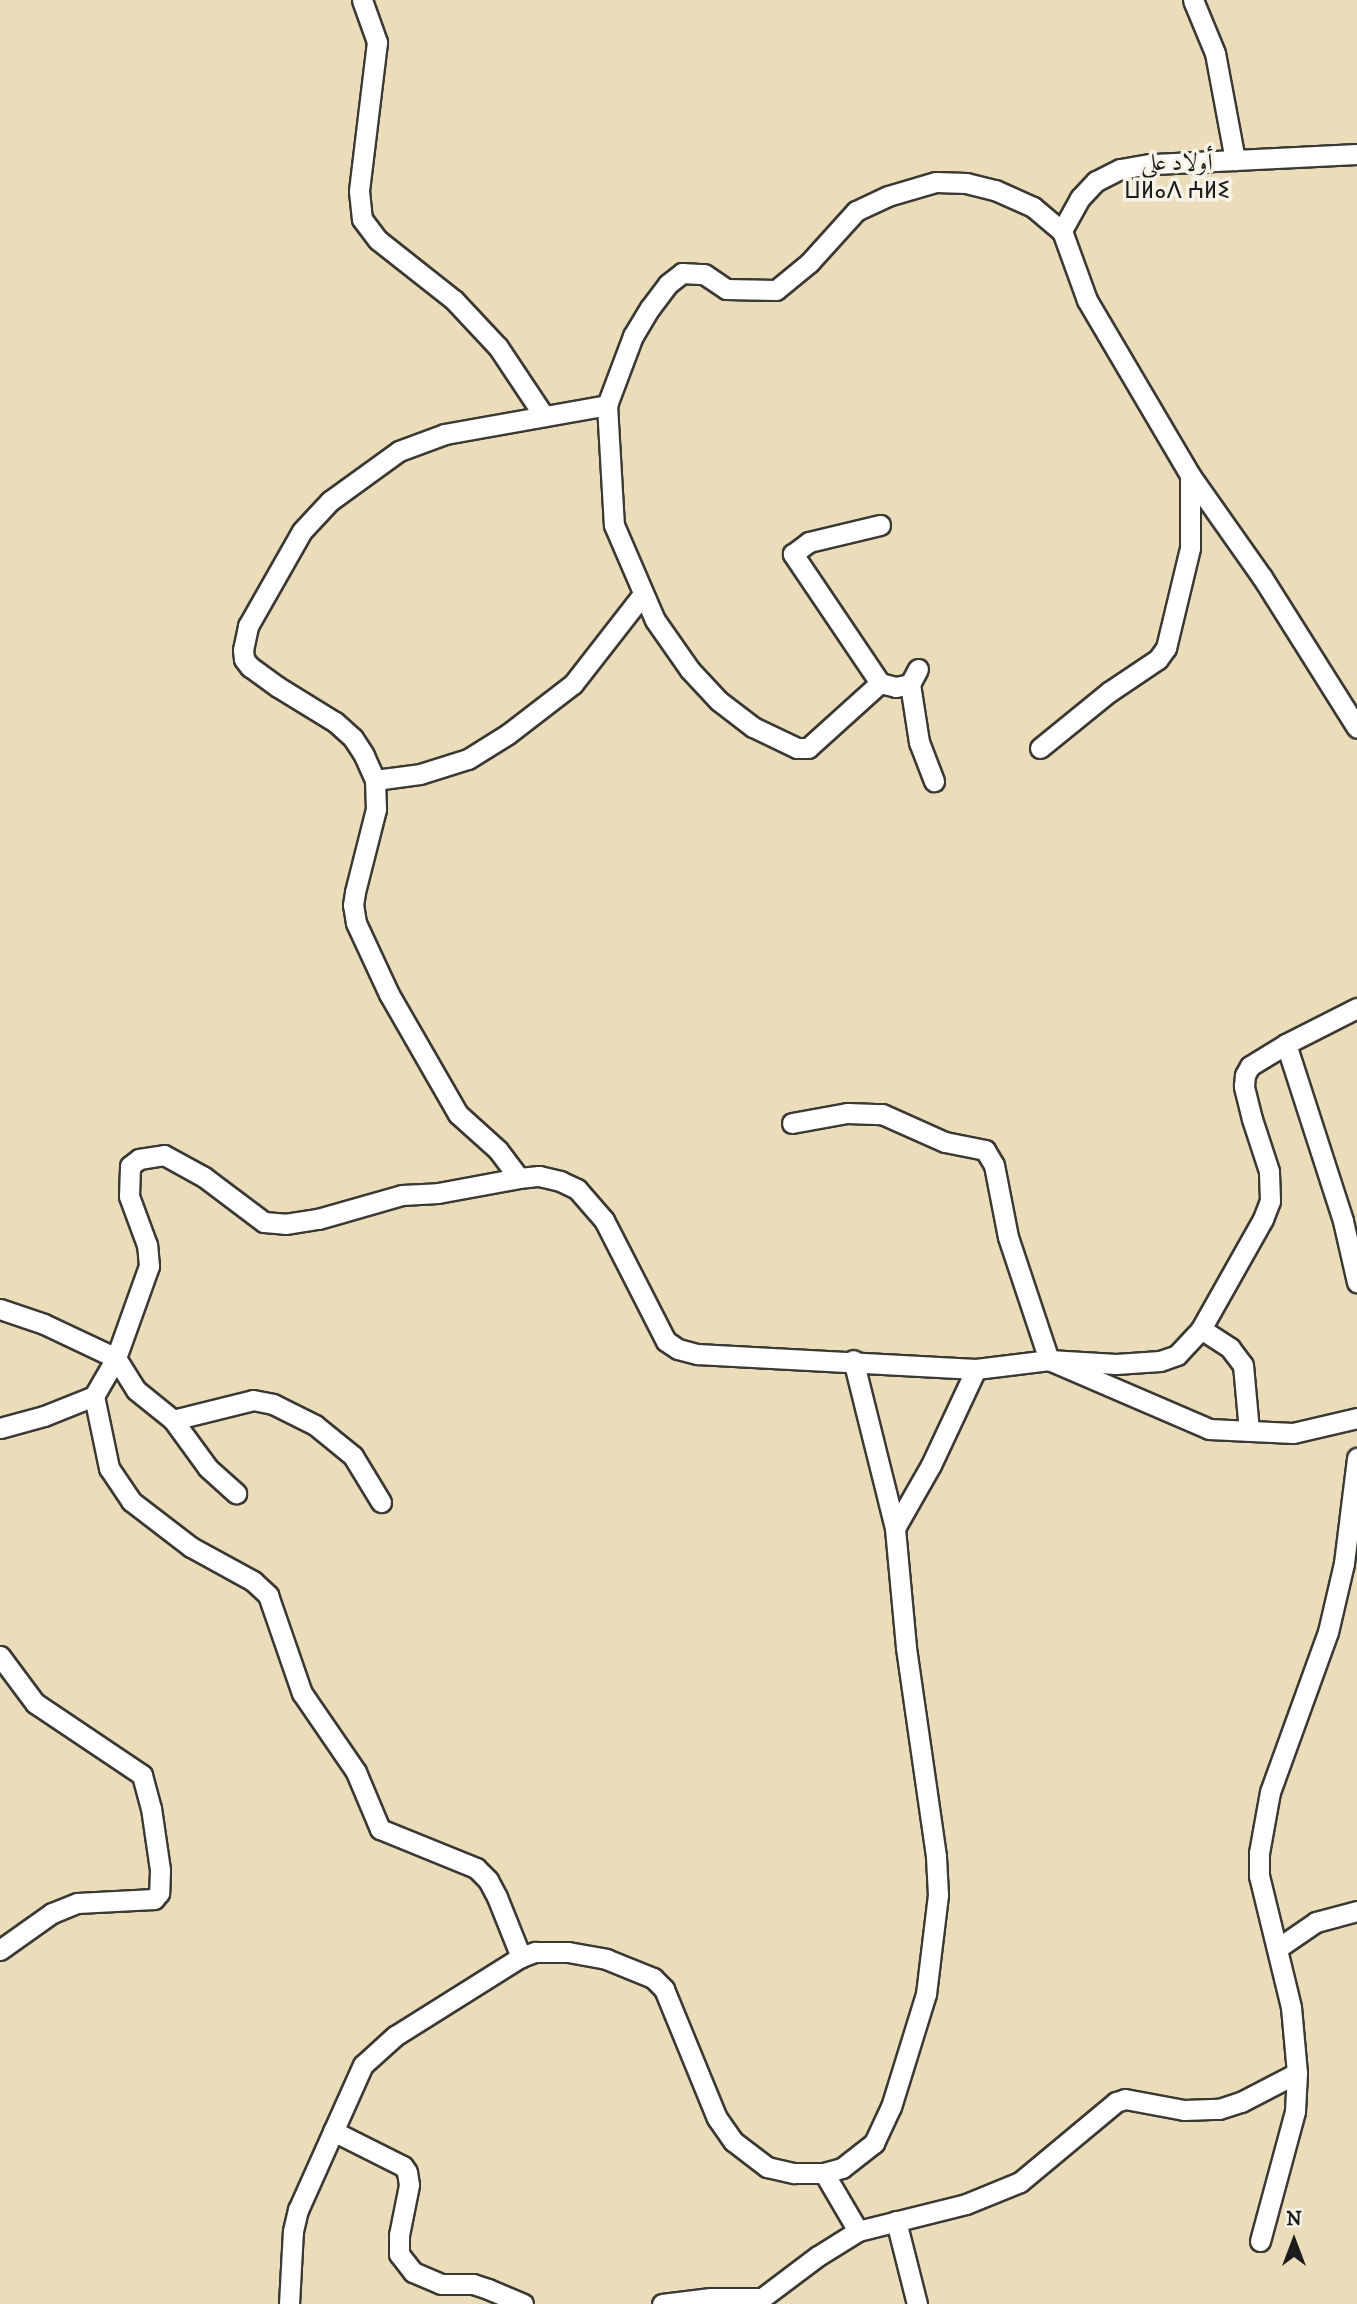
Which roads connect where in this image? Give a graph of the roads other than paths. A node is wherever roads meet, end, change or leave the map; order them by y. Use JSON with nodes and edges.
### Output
{"nodes":[{"id":1,"x":362,"y":0,"type":"edge"},
{"id":2,"x":1193,"y":0,"type":"edge"},
{"id":3,"x":1357,"y":154,"type":"edge"},
{"id":4,"x":1235,"y":160,"type":"junction"},
{"id":5,"x":1062,"y":231,"type":"junction"},
{"id":6,"x":607,"y":405,"type":"junction"},
{"id":7,"x":544,"y":416,"type":"junction"},
{"id":8,"x":1190,"y":475,"type":"junction"},
{"id":9,"x":880,"y":525,"type":"dead end"},
{"id":10,"x":643,"y":594,"type":"junction"},
{"id":11,"x":880,"y":683,"type":"junction"},
{"id":12,"x":1357,"y":727,"type":"edge"},
{"id":13,"x":1040,"y":748,"type":"dead end"},
{"id":14,"x":375,"y":780,"type":"junction"},
{"id":15,"x":934,"y":782,"type":"dead end"},
{"id":16,"x":1357,"y":1008,"type":"edge"},
{"id":17,"x":1286,"y":1044,"type":"junction"},
{"id":18,"x":792,"y":1123,"type":"dead end"},
{"id":19,"x":519,"y":1178,"type":"junction"},
{"id":20,"x":1357,"y":1282,"type":"edge"},
{"id":21,"x":0,"y":1309,"type":"edge"},
{"id":22,"x":1200,"y":1329,"type":"junction"},
{"id":23,"x":116,"y":1358,"type":"junction"},
{"id":24,"x":853,"y":1360,"type":"junction"},
{"id":25,"x":1049,"y":1360,"type":"junction"},
{"id":26,"x":976,"y":1369,"type":"junction"},
{"id":27,"x":94,"y":1396,"type":"junction"},
{"id":28,"x":1357,"y":1418,"type":"edge"},
{"id":29,"x":173,"y":1419,"type":"junction"},
{"id":30,"x":0,"y":1428,"type":"edge"},
{"id":31,"x":1249,"y":1431,"type":"junction"},
{"id":32,"x":1357,"y":1458,"type":"edge"},
{"id":33,"x":236,"y":1493,"type":"dead end"},
{"id":34,"x":381,"y":1502,"type":"dead end"},
{"id":35,"x":895,"y":1528,"type":"junction"},
{"id":36,"x":0,"y":1656,"type":"edge"},
{"id":37,"x":1357,"y":1911,"type":"edge"},
{"id":38,"x":1278,"y":1948,"type":"junction"},
{"id":39,"x":0,"y":1951,"type":"edge"},
{"id":40,"x":521,"y":1957,"type":"junction"},
{"id":41,"x":1297,"y":2073,"type":"junction"},
{"id":42,"x":333,"y":2132,"type":"junction"},
{"id":43,"x":824,"y":2173,"type":"junction"},
{"id":44,"x":896,"y":2221,"type":"junction"},
{"id":45,"x":858,"y":2231,"type":"junction"},
{"id":46,"x":1260,"y":2241,"type":"dead end"},
{"id":47,"x":762,"y":2301,"type":"edge"},
{"id":48,"x":289,"y":2304,"type":"edge"},
{"id":49,"x":523,"y":2304,"type":"edge"},
{"id":50,"x":662,"y":2304,"type":"edge"},
{"id":51,"x":917,"y":2304,"type":"edge"}],
"edges":[{"from":1,"to":7,"type":"street"},
{"from":2,"to":4,"type":"street"},
{"from":3,"to":4,"type":"street"},
{"from":4,"to":5,"type":"street"},
{"from":5,"to":6,"type":"street"},
{"from":5,"to":8,"type":"street"},
{"from":6,"to":7,"type":"street"},
{"from":6,"to":10,"type":"street"},
{"from":7,"to":14,"type":"street"},
{"from":8,"to":12,"type":"street"},
{"from":8,"to":13,"type":"street"},
{"from":9,"to":11,"type":"street"},
{"from":10,"to":11,"type":"street"},
{"from":10,"to":14,"type":"street"},
{"from":11,"to":15,"type":"street"},
{"from":14,"to":19,"type":"street"},
{"from":16,"to":17,"type":"street"},
{"from":17,"to":20,"type":"street"},
{"from":17,"to":22,"type":"street"},
{"from":18,"to":25,"type":"street"},
{"from":19,"to":23,"type":"street"},
{"from":19,"to":24,"type":"street"},
{"from":21,"to":23,"type":"street"},
{"from":22,"to":25,"type":"street"},
{"from":22,"to":31,"type":"street"},
{"from":23,"to":27,"type":"street"},
{"from":23,"to":29,"type":"street"},
{"from":24,"to":26,"type":"street"},
{"from":24,"to":35,"type":"street"},
{"from":25,"to":26,"type":"street"},
{"from":25,"to":31,"type":"street"},
{"from":26,"to":35,"type":"street"},
{"from":27,"to":30,"type":"street"},
{"from":27,"to":40,"type":"street"},
{"from":28,"to":31,"type":"street"},
{"from":29,"to":33,"type":"street"},
{"from":29,"to":34,"type":"street"},
{"from":32,"to":38,"type":"street"},
{"from":35,"to":43,"type":"street"},
{"from":36,"to":39,"type":"street"},
{"from":37,"to":38,"type":"street"},
{"from":38,"to":41,"type":"street"},
{"from":40,"to":42,"type":"street"},
{"from":40,"to":43,"type":"street"},
{"from":41,"to":44,"type":"street"},
{"from":41,"to":46,"type":"street"},
{"from":42,"to":48,"type":"street"},
{"from":42,"to":49,"type":"street"},
{"from":43,"to":45,"type":"street"},
{"from":44,"to":45,"type":"street"},
{"from":44,"to":51,"type":"street"},
{"from":45,"to":47,"type":"street"},
{"from":47,"to":50,"type":"street"}]}
